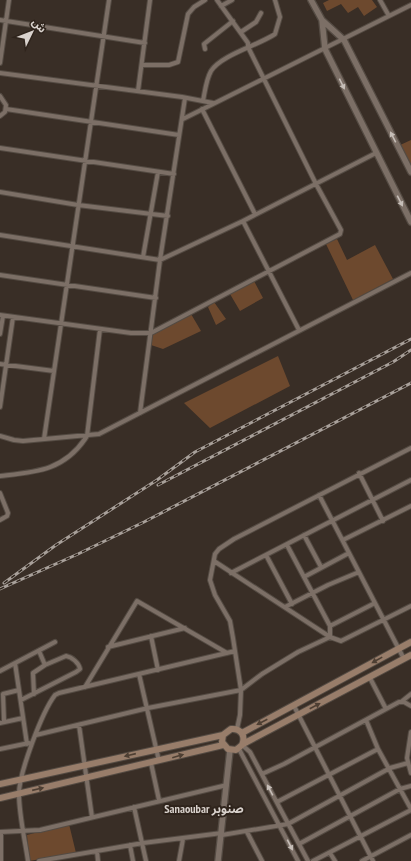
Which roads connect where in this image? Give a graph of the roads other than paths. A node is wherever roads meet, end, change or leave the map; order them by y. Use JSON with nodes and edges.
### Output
{"nodes":[{"id":1,"x":9,"y":0,"type":"edge"},
{"id":2,"x":109,"y":0,"type":"edge"},
{"id":3,"x":150,"y":0,"type":"edge"},
{"id":4,"x":205,"y":0,"type":"edge"},
{"id":5,"x":217,"y":0,"type":"edge"},
{"id":6,"x":232,"y":0,"type":"edge"},
{"id":7,"x":275,"y":0,"type":"edge"},
{"id":8,"x":311,"y":0,"type":"edge"},
{"id":9,"x":380,"y":0,"type":"edge"},
{"id":10,"x":411,"y":5,"type":"edge"},
{"id":11,"x":221,"y":6,"type":"junction"},
{"id":12,"x":261,"y":13,"type":"dead end"},
{"id":13,"x":389,"y":16,"type":"junction"},
{"id":14,"x":0,"y":20,"type":"edge"},
{"id":15,"x":322,"y":20,"type":"junction"},
{"id":16,"x":6,"y":21,"type":"junction"},
{"id":17,"x":233,"y":21,"type":"junction"},
{"id":18,"x":241,"y":32,"type":"junction"},
{"id":19,"x":103,"y":37,"type":"junction"},
{"id":20,"x":344,"y":40,"type":"junction"},
{"id":21,"x":145,"y":43,"type":"junction"},
{"id":22,"x":248,"y":47,"type":"junction"},
{"id":23,"x":325,"y":49,"type":"junction"},
{"id":24,"x":205,"y":50,"type":"dead end"},
{"id":25,"x":0,"y":63,"type":"edge"},
{"id":26,"x":142,"y":65,"type":"junction"},
{"id":27,"x":0,"y":73,"type":"edge"},
{"id":28,"x":264,"y":80,"type":"junction"},
{"id":29,"x":97,"y":86,"type":"junction"},
{"id":30,"x":138,"y":91,"type":"junction"},
{"id":31,"x":0,"y":96,"type":"edge"},
{"id":32,"x":185,"y":98,"type":"junction"},
{"id":33,"x":203,"y":101,"type":"junction"},
{"id":34,"x":214,"y":103,"type":"junction"},
{"id":35,"x":6,"y":109,"type":"junction"},
{"id":36,"x":202,"y":109,"type":"junction"},
{"id":37,"x":0,"y":116,"type":"edge"},
{"id":38,"x":183,"y":119,"type":"junction"},
{"id":39,"x":90,"y":122,"type":"junction"},
{"id":40,"x":179,"y":135,"type":"junction"},
{"id":41,"x":0,"y":148,"type":"edge"},
{"id":42,"x":376,"y":153,"type":"junction"},
{"id":43,"x":86,"y":161,"type":"junction"},
{"id":44,"x":158,"y":172,"type":"junction"},
{"id":45,"x":411,"y":172,"type":"edge"},
{"id":46,"x":174,"y":174,"type":"junction"},
{"id":47,"x":316,"y":184,"type":"junction"},
{"id":48,"x":0,"y":192,"type":"edge"},
{"id":49,"x":78,"y":205,"type":"junction"},
{"id":50,"x":151,"y":213,"type":"junction"},
{"id":51,"x":255,"y":214,"type":"junction"},
{"id":52,"x":168,"y":216,"type":"junction"},
{"id":53,"x":242,"y":221,"type":"junction"},
{"id":54,"x":411,"y":222,"type":"edge"},
{"id":55,"x":0,"y":235,"type":"edge"},
{"id":56,"x":73,"y":245,"type":"junction"},
{"id":57,"x":143,"y":257,"type":"junction"},
{"id":58,"x":160,"y":260,"type":"junction"},
{"id":59,"x":268,"y":271,"type":"junction"},
{"id":60,"x":411,"y":273,"type":"edge"},
{"id":61,"x":0,"y":275,"type":"edge"},
{"id":62,"x":67,"y":284,"type":"junction"},
{"id":63,"x":156,"y":298,"type":"junction"},
{"id":64,"x":1,"y":315,"type":"edge"},
{"id":65,"x":13,"y":317,"type":"junction"},
{"id":66,"x":61,"y":323,"type":"junction"},
{"id":67,"x":100,"y":329,"type":"junction"},
{"id":68,"x":299,"y":330,"type":"junction"},
{"id":69,"x":151,"y":333,"type":"junction"},
{"id":70,"x":0,"y":334,"type":"edge"},
{"id":71,"x":0,"y":364,"type":"edge"},
{"id":72,"x":5,"y":365,"type":"junction"},
{"id":73,"x":54,"y":371,"type":"junction"},
{"id":74,"x":1,"y":392,"type":"edge"},
{"id":75,"x":0,"y":406,"type":"edge"},
{"id":76,"x":140,"y":413,"type":"junction"},
{"id":77,"x":0,"y":436,"type":"edge"},
{"id":78,"x":87,"y":436,"type":"junction"},
{"id":79,"x":44,"y":439,"type":"junction"},
{"id":80,"x":411,"y":448,"type":"edge"},
{"id":81,"x":359,"y":473,"type":"junction"},
{"id":82,"x":0,"y":476,"type":"edge"},
{"id":83,"x":411,"y":480,"type":"edge"},
{"id":84,"x":0,"y":493,"type":"edge"},
{"id":85,"x":319,"y":495,"type":"junction"},
{"id":86,"x":372,"y":500,"type":"junction"},
{"id":87,"x":411,"y":506,"type":"edge"},
{"id":88,"x":0,"y":520,"type":"edge"},
{"id":89,"x":332,"y":520,"type":"junction"},
{"id":90,"x":383,"y":521,"type":"junction"},
{"id":91,"x":304,"y":535,"type":"junction"},
{"id":92,"x":342,"y":540,"type":"junction"},
{"id":93,"x":287,"y":545,"type":"junction"},
{"id":94,"x":349,"y":553,"type":"junction"},
{"id":95,"x":266,"y":556,"type":"junction"},
{"id":96,"x":214,"y":561,"type":"junction"},
{"id":97,"x":321,"y":567,"type":"junction"},
{"id":98,"x":359,"y":572,"type":"junction"},
{"id":99,"x":231,"y":574,"type":"junction"},
{"id":100,"x":304,"y":577,"type":"junction"},
{"id":101,"x":312,"y":592,"type":"junction"},
{"id":102,"x":375,"y":603,"type":"junction"},
{"id":103,"x":292,"y":604,"type":"junction"},
{"id":104,"x":411,"y":606,"type":"edge"},
{"id":105,"x":285,"y":607,"type":"junction"},
{"id":106,"x":384,"y":620,"type":"junction"},
{"id":107,"x":330,"y":626,"type":"junction"},
{"id":108,"x":186,"y":628,"type":"junction"},
{"id":109,"x":151,"y":636,"type":"junction"},
{"id":110,"x":330,"y":637,"type":"junction"},
{"id":111,"x":55,"y":642,"type":"dead end"},
{"id":112,"x":411,"y":642,"type":"edge"},
{"id":113,"x":108,"y":647,"type":"junction"},
{"id":114,"x":399,"y":648,"type":"junction"},
{"id":115,"x":39,"y":650,"type":"junction"},
{"id":116,"x":235,"y":651,"type":"junction"},
{"id":117,"x":227,"y":653,"type":"junction"},
{"id":118,"x":411,"y":655,"type":"edge"},
{"id":119,"x":404,"y":658,"type":"junction"},
{"id":120,"x":15,"y":662,"type":"junction"},
{"id":121,"x":45,"y":665,"type":"junction"},
{"id":122,"x":158,"y":670,"type":"junction"},
{"id":123,"x":0,"y":671,"type":"edge"},
{"id":124,"x":139,"y":674,"type":"junction"},
{"id":125,"x":370,"y":678,"type":"junction"},
{"id":126,"x":57,"y":682,"type":"junction"},
{"id":127,"x":85,"y":687,"type":"junction"},
{"id":128,"x":19,"y":690,"type":"junction"},
{"id":129,"x":241,"y":690,"type":"junction"},
{"id":130,"x":59,"y":693,"type":"junction"},
{"id":131,"x":34,"y":694,"type":"junction"},
{"id":132,"x":411,"y":694,"type":"edge"},
{"id":133,"x":21,"y":700,"type":"junction"},
{"id":134,"x":401,"y":702,"type":"junction"},
{"id":135,"x":294,"y":706,"type":"junction"},
{"id":136,"x":411,"y":706,"type":"edge"},
{"id":137,"x":148,"y":708,"type":"junction"},
{"id":138,"x":386,"y":709,"type":"junction"},
{"id":139,"x":298,"y":716,"type":"junction"},
{"id":140,"x":23,"y":718,"type":"junction"},
{"id":141,"x":366,"y":720,"type":"junction"},
{"id":142,"x":2,"y":722,"type":"edge"},
{"id":143,"x":80,"y":725,"type":"junction"},
{"id":144,"x":240,"y":731,"type":"junction"},
{"id":145,"x":411,"y":732,"type":"edge"},
{"id":146,"x":36,"y":735,"type":"junction"},
{"id":147,"x":223,"y":735,"type":"junction"},
{"id":148,"x":33,"y":742,"type":"junction"},
{"id":149,"x":27,"y":744,"type":"junction"},
{"id":150,"x":223,"y":744,"type":"junction"},
{"id":151,"x":241,"y":746,"type":"junction"},
{"id":152,"x":315,"y":746,"type":"junction"},
{"id":153,"x":0,"y":749,"type":"edge"},
{"id":154,"x":156,"y":749,"type":"junction"},
{"id":155,"x":378,"y":749,"type":"junction"},
{"id":156,"x":230,"y":750,"type":"junction"},
{"id":157,"x":159,"y":761,"type":"junction"},
{"id":158,"x":151,"y":763,"type":"junction"},
{"id":159,"x":408,"y":763,"type":"junction"},
{"id":160,"x":85,"y":766,"type":"junction"},
{"id":161,"x":390,"y":768,"type":"junction"},
{"id":162,"x":411,"y":773,"type":"edge"},
{"id":163,"x":262,"y":774,"type":"junction"},
{"id":164,"x":329,"y":775,"type":"junction"},
{"id":165,"x":87,"y":778,"type":"junction"},
{"id":166,"x":21,"y":780,"type":"junction"},
{"id":167,"x":0,"y":784,"type":"edge"},
{"id":168,"x":227,"y":785,"type":"junction"},
{"id":169,"x":411,"y":786,"type":"edge"},
{"id":170,"x":400,"y":789,"type":"junction"},
{"id":171,"x":19,"y":794,"type":"junction"},
{"id":172,"x":339,"y":795,"type":"junction"},
{"id":173,"x":0,"y":798,"type":"edge"},
{"id":174,"x":159,"y":800,"type":"junction"},
{"id":175,"x":277,"y":802,"type":"junction"},
{"id":176,"x":134,"y":807,"type":"junction"},
{"id":177,"x":411,"y":810,"type":"edge"},
{"id":178,"x":350,"y":816,"type":"junction"},
{"id":179,"x":92,"y":817,"type":"junction"},
{"id":180,"x":288,"y":824,"type":"junction"},
{"id":181,"x":280,"y":826,"type":"junction"},
{"id":182,"x":24,"y":831,"type":"junction"},
{"id":183,"x":0,"y":832,"type":"edge"},
{"id":184,"x":247,"y":832,"type":"junction"},
{"id":185,"x":222,"y":834,"type":"junction"},
{"id":186,"x":411,"y":835,"type":"edge"},
{"id":187,"x":360,"y":837,"type":"junction"},
{"id":188,"x":184,"y":839,"type":"junction"},
{"id":189,"x":143,"y":843,"type":"junction"},
{"id":190,"x":299,"y":844,"type":"junction"},
{"id":191,"x":130,"y":845,"type":"junction"},
{"id":192,"x":97,"y":851,"type":"junction"},
{"id":193,"x":330,"y":853,"type":"junction"},
{"id":194,"x":370,"y":856,"type":"junction"},
{"id":195,"x":63,"y":859,"type":"edge"},
{"id":196,"x":1,"y":861,"type":"edge"},
{"id":197,"x":28,"y":861,"type":"edge"},
{"id":198,"x":39,"y":861,"type":"edge"},
{"id":199,"x":98,"y":861,"type":"edge"},
{"id":200,"x":133,"y":861,"type":"edge"},
{"id":201,"x":146,"y":861,"type":"edge"},
{"id":202,"x":179,"y":861,"type":"edge"},
{"id":203,"x":218,"y":861,"type":"edge"},
{"id":204,"x":262,"y":861,"type":"edge"},
{"id":205,"x":298,"y":861,"type":"edge"},
{"id":206,"x":308,"y":861,"type":"edge"},
{"id":207,"x":313,"y":861,"type":"edge"},
{"id":208,"x":335,"y":861,"type":"edge"},
{"id":209,"x":362,"y":861,"type":"edge"},
{"id":210,"x":373,"y":861,"type":"edge"}],
"edges":[{"from":1,"to":16,"type":"street"},
{"from":2,"to":19,"type":"street"},
{"from":3,"to":21,"type":"street"},
{"from":4,"to":26,"type":"street"},
{"from":5,"to":11,"type":"street"},
{"from":6,"to":11,"type":"street"},
{"from":7,"to":22,"type":"street"},
{"from":8,"to":15,"type":"street"},
{"from":9,"to":13,"type":"street"},
{"from":10,"to":13,"type":"street"},
{"from":11,"to":17,"type":"street"},
{"from":12,"to":18,"type":"street"},
{"from":13,"to":20,"type":"street"},
{"from":14,"to":16,"type":"street"},
{"from":15,"to":20,"type":"street"},
{"from":15,"to":23,"type":"street"},
{"from":16,"to":19,"type":"street"},
{"from":16,"to":25,"type":"street"},
{"from":17,"to":18,"type":"street"},
{"from":17,"to":24,"type":"street"},
{"from":18,"to":22,"type":"street"},
{"from":19,"to":21,"type":"street"},
{"from":19,"to":29,"type":"street"},
{"from":20,"to":23,"type":"street"},
{"from":45,"to":20,"type":"street","one_way":true},
{"from":21,"to":26,"type":"street"},
{"from":22,"to":28,"type":"street"},
{"from":22,"to":33,"type":"street"},
{"from":23,"to":28,"type":"street"},
{"from":23,"to":42,"type":"street","one_way":true},
{"from":26,"to":30,"type":"street"},
{"from":27,"to":29,"type":"street"},
{"from":28,"to":34,"type":"street"},
{"from":28,"to":47,"type":"street"},
{"from":29,"to":30,"type":"street"},
{"from":29,"to":39,"type":"street"},
{"from":30,"to":32,"type":"street"},
{"from":31,"to":35,"type":"street"},
{"from":32,"to":33,"type":"street"},
{"from":32,"to":38,"type":"street"},
{"from":33,"to":34,"type":"street"},
{"from":34,"to":36,"type":"street"},
{"from":35,"to":37,"type":"street"},
{"from":35,"to":39,"type":"street"},
{"from":36,"to":38,"type":"street"},
{"from":36,"to":51,"type":"street"},
{"from":38,"to":40,"type":"street"},
{"from":39,"to":40,"type":"street"},
{"from":39,"to":43,"type":"street"},
{"from":40,"to":46,"type":"street"},
{"from":41,"to":43,"type":"street"},
{"from":42,"to":47,"type":"street"},
{"from":42,"to":54,"type":"street","one_way":true},
{"from":43,"to":44,"type":"street"},
{"from":43,"to":49,"type":"street"},
{"from":44,"to":46,"type":"street"},
{"from":44,"to":50,"type":"street"},
{"from":46,"to":52,"type":"street"},
{"from":47,"to":51,"type":"street"},
{"from":47,"to":59,"type":"street"},
{"from":48,"to":49,"type":"street"},
{"from":49,"to":50,"type":"street"},
{"from":49,"to":56,"type":"street"},
{"from":50,"to":52,"type":"street"},
{"from":50,"to":57,"type":"street"},
{"from":51,"to":53,"type":"street"},
{"from":52,"to":58,"type":"street"},
{"from":53,"to":58,"type":"street"},
{"from":53,"to":59,"type":"street"},
{"from":55,"to":56,"type":"street"},
{"from":56,"to":57,"type":"street"},
{"from":56,"to":62,"type":"street"},
{"from":57,"to":58,"type":"street"},
{"from":58,"to":63,"type":"street"},
{"from":59,"to":68,"type":"street"},
{"from":59,"to":69,"type":"street"},
{"from":60,"to":68,"type":"street"},
{"from":61,"to":62,"type":"street"},
{"from":62,"to":63,"type":"street"},
{"from":62,"to":66,"type":"street"},
{"from":63,"to":69,"type":"street"},
{"from":64,"to":65,"type":"street"},
{"from":64,"to":70,"type":"street"},
{"from":65,"to":66,"type":"street"},
{"from":65,"to":72,"type":"street"},
{"from":66,"to":67,"type":"street"},
{"from":66,"to":73,"type":"street"},
{"from":67,"to":69,"type":"street"},
{"from":67,"to":78,"type":"street"},
{"from":68,"to":76,"type":"street"},
{"from":69,"to":76,"type":"street"},
{"from":71,"to":72,"type":"street"},
{"from":72,"to":73,"type":"street"},
{"from":72,"to":74,"type":"street"},
{"from":73,"to":79,"type":"street"},
{"from":74,"to":75,"type":"street"},
{"from":76,"to":78,"type":"street"},
{"from":77,"to":79,"type":"street"},
{"from":78,"to":79,"type":"street"},
{"from":78,"to":82,"type":"street"},
{"from":80,"to":81,"type":"street"},
{"from":81,"to":85,"type":"street"},
{"from":81,"to":86,"type":"street"},
{"from":83,"to":86,"type":"street"},
{"from":84,"to":88,"type":"street"},
{"from":85,"to":89,"type":"street"},
{"from":85,"to":96,"type":"street"},
{"from":86,"to":89,"type":"street"},
{"from":86,"to":90,"type":"street"},
{"from":87,"to":90,"type":"street"},
{"from":89,"to":91,"type":"street"},
{"from":89,"to":92,"type":"street"},
{"from":90,"to":92,"type":"street"},
{"from":91,"to":93,"type":"street"},
{"from":91,"to":97,"type":"street"},
{"from":92,"to":94,"type":"street"},
{"from":93,"to":95,"type":"street"},
{"from":93,"to":100,"type":"street"},
{"from":94,"to":97,"type":"street"},
{"from":94,"to":98,"type":"street"},
{"from":95,"to":99,"type":"street"},
{"from":95,"to":103,"type":"street"},
{"from":96,"to":99,"type":"street"},
{"from":96,"to":116,"type":"street"},
{"from":97,"to":100,"type":"street"},
{"from":98,"to":101,"type":"street"},
{"from":98,"to":102,"type":"street"},
{"from":99,"to":105,"type":"street"},
{"from":100,"to":101,"type":"street"},
{"from":101,"to":103,"type":"street"},
{"from":101,"to":107,"type":"street"},
{"from":102,"to":106,"type":"street"},
{"from":102,"to":107,"type":"street"},
{"from":103,"to":105,"type":"street"},
{"from":104,"to":106,"type":"street"},
{"from":105,"to":110,"type":"street"},
{"from":106,"to":110,"type":"street"},
{"from":106,"to":114,"type":"street"},
{"from":107,"to":110,"type":"street"},
{"from":108,"to":109,"type":"street"},
{"from":108,"to":113,"type":"street"},
{"from":108,"to":117,"type":"street"},
{"from":109,"to":113,"type":"street"},
{"from":109,"to":122,"type":"street"},
{"from":110,"to":129,"type":"street"},
{"from":111,"to":115,"type":"street"},
{"from":112,"to":114,"type":"main road"},
{"from":113,"to":127,"type":"street"},
{"from":114,"to":119,"type":"street"},
{"from":114,"to":135,"type":"main road","one_way":true},
{"from":115,"to":120,"type":"street"},
{"from":115,"to":121,"type":"street"},
{"from":116,"to":117,"type":"street"},
{"from":116,"to":129,"type":"street"},
{"from":117,"to":122,"type":"street"},
{"from":118,"to":119,"type":"main road"},
{"from":119,"to":125,"type":"main road"},
{"from":120,"to":123,"type":"street"},
{"from":120,"to":128,"type":"street"},
{"from":121,"to":126,"type":"street"},
{"from":121,"to":131,"type":"street"},
{"from":122,"to":124,"type":"street"},
{"from":124,"to":127,"type":"street"},
{"from":124,"to":137,"type":"street"},
{"from":125,"to":138,"type":"street"},
{"from":139,"to":125,"type":"main road","one_way":true},
{"from":126,"to":130,"type":"street"},
{"from":126,"to":131,"type":"street"},
{"from":127,"to":130,"type":"street"},
{"from":128,"to":133,"type":"street"},
{"from":128,"to":142,"type":"street"},
{"from":129,"to":137,"type":"street"},
{"from":129,"to":144,"type":"street"},
{"from":130,"to":146,"type":"street"},
{"from":131,"to":133,"type":"street"},
{"from":132,"to":134,"type":"street"},
{"from":133,"to":140,"type":"street"},
{"from":134,"to":136,"type":"street"},
{"from":134,"to":138,"type":"street"},
{"from":135,"to":139,"type":"street"},
{"from":135,"to":144,"type":"main road","one_way":true},
{"from":137,"to":143,"type":"street"},
{"from":137,"to":154,"type":"street"},
{"from":138,"to":141,"type":"street"},
{"from":139,"to":151,"type":"main road"},
{"from":139,"to":152,"type":"street"},
{"from":140,"to":142,"type":"street"},
{"from":140,"to":149,"type":"street"},
{"from":141,"to":152,"type":"street"},
{"from":141,"to":155,"type":"street"},
{"from":143,"to":146,"type":"street"},
{"from":143,"to":160,"type":"street"},
{"from":144,"to":147,"type":"main road"},
{"from":144,"to":151,"type":"main road"},
{"from":145,"to":159,"type":"street"},
{"from":146,"to":148,"type":"street"},
{"from":147,"to":150,"type":"main road"},
{"from":147,"to":154,"type":"main road"},
{"from":148,"to":149,"type":"street"},
{"from":148,"to":166,"type":"street"},
{"from":149,"to":153,"type":"street"},
{"from":150,"to":156,"type":"main road"},
{"from":157,"to":150,"type":"main road","one_way":true},
{"from":151,"to":156,"type":"main road"},
{"from":151,"to":163,"type":"street"},
{"from":151,"to":181,"type":"street"},
{"from":152,"to":163,"type":"street"},
{"from":152,"to":164,"type":"street"},
{"from":154,"to":157,"type":"street"},
{"from":154,"to":160,"type":"main road","one_way":true},
{"from":155,"to":161,"type":"street"},
{"from":155,"to":164,"type":"street"},
{"from":156,"to":168,"type":"street"},
{"from":157,"to":158,"type":"main road"},
{"from":158,"to":165,"type":"main road"},
{"from":158,"to":174,"type":"street"},
{"from":159,"to":161,"type":"street"},
{"from":159,"to":162,"type":"street"},
{"from":160,"to":165,"type":"street"},
{"from":160,"to":166,"type":"main road"},
{"from":161,"to":170,"type":"street"},
{"from":161,"to":172,"type":"street"},
{"from":175,"to":163,"type":"street","one_way":true},
{"from":164,"to":172,"type":"street"},
{"from":164,"to":175,"type":"street"},
{"from":171,"to":165,"type":"main road","one_way":true},
{"from":165,"to":179,"type":"street"},
{"from":166,"to":167,"type":"main road"},
{"from":166,"to":171,"type":"street"},
{"from":168,"to":174,"type":"street"},
{"from":168,"to":185,"type":"street"},
{"from":169,"to":170,"type":"street"},
{"from":170,"to":177,"type":"street"},
{"from":170,"to":178,"type":"street"},
{"from":171,"to":173,"type":"main road"},
{"from":171,"to":182,"type":"street"},
{"from":172,"to":178,"type":"street"},
{"from":172,"to":180,"type":"street"},
{"from":174,"to":176,"type":"street"},
{"from":175,"to":180,"type":"street"},
{"from":176,"to":179,"type":"street"},
{"from":176,"to":189,"type":"street"},
{"from":177,"to":187,"type":"street"},
{"from":178,"to":187,"type":"street"},
{"from":178,"to":190,"type":"street"},
{"from":179,"to":182,"type":"street"},
{"from":180,"to":181,"type":"street"},
{"from":180,"to":190,"type":"street"},
{"from":181,"to":184,"type":"street"},
{"from":181,"to":205,"type":"street","one_way":true},
{"from":182,"to":183,"type":"street"},
{"from":182,"to":197,"type":"street"},
{"from":183,"to":196,"type":"street"},
{"from":184,"to":185,"type":"street"},
{"from":184,"to":204,"type":"street"},
{"from":185,"to":188,"type":"street"},
{"from":185,"to":203,"type":"street"},
{"from":186,"to":194,"type":"street"},
{"from":187,"to":193,"type":"street"},
{"from":187,"to":194,"type":"street"},
{"from":188,"to":189,"type":"street"},
{"from":188,"to":202,"type":"street"},
{"from":189,"to":191,"type":"street"},
{"from":189,"to":201,"type":"street"},
{"from":190,"to":206,"type":"street"},
{"from":191,"to":192,"type":"street"},
{"from":191,"to":200,"type":"street"},
{"from":192,"to":195,"type":"street"},
{"from":192,"to":199,"type":"street"},
{"from":193,"to":207,"type":"street"},
{"from":193,"to":208,"type":"street"},
{"from":194,"to":209,"type":"street"},
{"from":194,"to":210,"type":"street"},
{"from":195,"to":198,"type":"street"}]}
